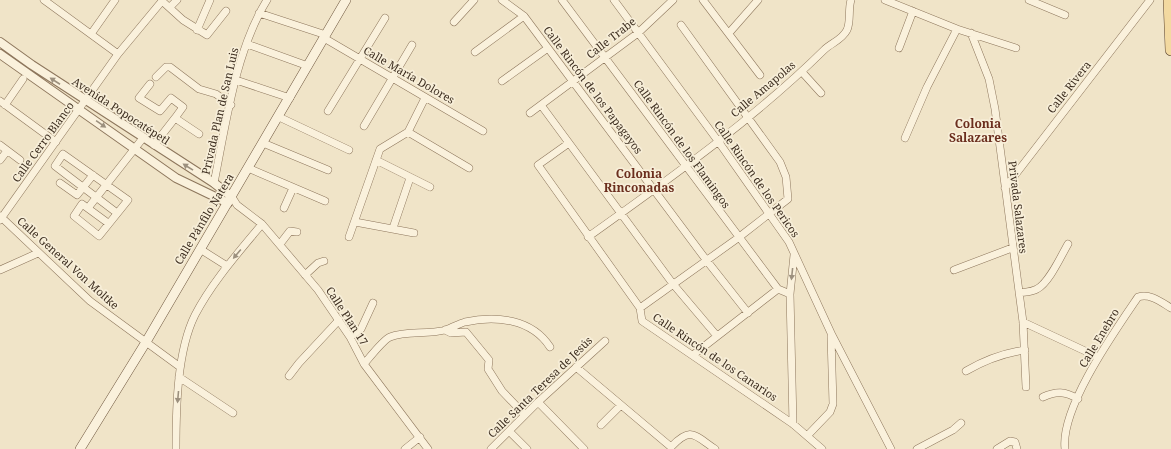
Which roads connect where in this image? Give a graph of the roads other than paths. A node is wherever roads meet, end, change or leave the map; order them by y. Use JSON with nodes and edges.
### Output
{"nodes":[{"id":1,"x":44,"y":0,"type":"edge"},
{"id":2,"x":115,"y":0,"type":"edge"},
{"id":3,"x":177,"y":0,"type":"edge"},
{"id":4,"x":210,"y":0,"type":"edge"},
{"id":5,"x":267,"y":0,"type":"edge"},
{"id":6,"x":345,"y":0,"type":"edge"},
{"id":7,"x":474,"y":0,"type":"edge"},
{"id":8,"x":502,"y":0,"type":"edge"},
{"id":9,"x":562,"y":0,"type":"edge"},
{"id":10,"x":614,"y":0,"type":"edge"},
{"id":11,"x":673,"y":0,"type":"edge"},
{"id":12,"x":703,"y":0,"type":"edge"},
{"id":13,"x":758,"y":0,"type":"edge"},
{"id":14,"x":851,"y":0,"type":"edge"},
{"id":15,"x":886,"y":0,"type":"edge"},
{"id":16,"x":1029,"y":0,"type":"edge"},
{"id":17,"x":1150,"y":0,"type":"edge"},
{"id":18,"x":1169,"y":0,"type":"edge"},
{"id":19,"x":162,"y":1,"type":"edge"},
{"id":20,"x":170,"y":8,"type":"junction"},
{"id":21,"x":226,"y":11,"type":"dead end"},
{"id":22,"x":913,"y":11,"type":"junction"},
{"id":23,"x":260,"y":12,"type":"junction"},
{"id":24,"x":1065,"y":15,"type":"dead end"},
{"id":25,"x":524,"y":16,"type":"junction"},
{"id":26,"x":385,"y":18,"type":"dead end"},
{"id":27,"x":454,"y":22,"type":"dead end"},
{"id":28,"x":681,"y":25,"type":"dead end"},
{"id":29,"x":956,"y":29,"type":"junction"},
{"id":30,"x":196,"y":30,"type":"junction"},
{"id":31,"x":638,"y":33,"type":"junction"},
{"id":32,"x":730,"y":33,"type":"junction"},
{"id":33,"x":91,"y":34,"type":"junction"},
{"id":34,"x":972,"y":34,"type":"junction"},
{"id":35,"x":325,"y":36,"type":"junction"},
{"id":36,"x":0,"y":42,"type":"edge"},
{"id":37,"x":247,"y":44,"type":"junction"},
{"id":38,"x":412,"y":45,"type":"dead end"},
{"id":39,"x":548,"y":48,"type":"junction"},
{"id":40,"x":899,"y":48,"type":"dead end"},
{"id":41,"x":1016,"y":48,"type":"dead end"},
{"id":42,"x":1171,"y":50,"type":"edge"},
{"id":43,"x":475,"y":52,"type":"dead end"},
{"id":44,"x":0,"y":54,"type":"edge"},
{"id":45,"x":118,"y":54,"type":"junction"},
{"id":46,"x":604,"y":58,"type":"junction"},
{"id":47,"x":360,"y":59,"type":"junction"},
{"id":48,"x":308,"y":66,"type":"junction"},
{"id":49,"x":802,"y":72,"type":"junction"},
{"id":50,"x":760,"y":75,"type":"dead end"},
{"id":51,"x":156,"y":77,"type":"dead end"},
{"id":52,"x":23,"y":79,"type":"dead end"},
{"id":53,"x":236,"y":80,"type":"junction"},
{"id":54,"x":393,"y":80,"type":"junction"},
{"id":55,"x":572,"y":81,"type":"junction"},
{"id":56,"x":502,"y":82,"type":"dead end"},
{"id":57,"x":150,"y":84,"type":"dead end"},
{"id":58,"x":821,"y":92,"type":"dead end"},
{"id":59,"x":290,"y":98,"type":"junction"},
{"id":60,"x":426,"y":98,"type":"junction"},
{"id":61,"x":86,"y":101,"type":"junction"},
{"id":62,"x":2,"y":103,"type":"edge"},
{"id":63,"x":231,"y":105,"type":"junction"},
{"id":64,"x":541,"y":105,"type":"junction"},
{"id":65,"x":80,"y":109,"type":"junction"},
{"id":66,"x":328,"y":111,"type":"dead end"},
{"id":67,"x":530,"y":113,"type":"dead end"},
{"id":68,"x":279,"y":116,"type":"junction"},
{"id":69,"x":747,"y":117,"type":"junction"},
{"id":70,"x":175,"y":118,"type":"junction"},
{"id":71,"x":364,"y":126,"type":"dead end"},
{"id":72,"x":483,"y":130,"type":"dead end"},
{"id":73,"x":408,"y":132,"type":"junction"},
{"id":74,"x":199,"y":134,"type":"dead end"},
{"id":75,"x":143,"y":138,"type":"junction"},
{"id":76,"x":905,"y":138,"type":"dead end"},
{"id":77,"x":718,"y":141,"type":"junction"},
{"id":78,"x":56,"y":142,"type":"junction"},
{"id":79,"x":263,"y":143,"type":"junction"},
{"id":80,"x":569,"y":143,"type":"junction"},
{"id":81,"x":154,"y":145,"type":"junction"},
{"id":82,"x":0,"y":146,"type":"edge"},
{"id":83,"x":136,"y":148,"type":"junction"},
{"id":84,"x":7,"y":150,"type":"junction"},
{"id":85,"x":349,"y":150,"type":"dead end"},
{"id":86,"x":0,"y":160,"type":"edge"},
{"id":87,"x":20,"y":160,"type":"dead end"},
{"id":88,"x":376,"y":160,"type":"junction"},
{"id":89,"x":684,"y":166,"type":"junction"},
{"id":90,"x":248,"y":168,"type":"junction"},
{"id":91,"x":469,"y":168,"type":"dead end"},
{"id":92,"x":328,"y":170,"type":"dead end"},
{"id":93,"x":93,"y":175,"type":"junction"},
{"id":94,"x":410,"y":178,"type":"junction"},
{"id":95,"x":60,"y":183,"type":"dead end"},
{"id":96,"x":214,"y":183,"type":"junction"},
{"id":97,"x":106,"y":184,"type":"junction"},
{"id":98,"x":84,"y":187,"type":"junction"},
{"id":99,"x":430,"y":187,"type":"dead end"},
{"id":100,"x":293,"y":188,"type":"junction"},
{"id":101,"x":1005,"y":188,"type":"junction"},
{"id":102,"x":221,"y":189,"type":"junction"},
{"id":103,"x":653,"y":189,"type":"junction"},
{"id":104,"x":96,"y":197,"type":"junction"},
{"id":105,"x":216,"y":197,"type":"junction"},
{"id":106,"x":325,"y":201,"type":"dead end"},
{"id":107,"x":232,"y":202,"type":"junction"},
{"id":108,"x":85,"y":206,"type":"junction"},
{"id":109,"x":284,"y":208,"type":"dead end"},
{"id":110,"x":117,"y":213,"type":"junction"},
{"id":111,"x":622,"y":213,"type":"junction"},
{"id":112,"x":770,"y":214,"type":"junction"},
{"id":113,"x":1,"y":218,"type":"edge"},
{"id":114,"x":355,"y":222,"type":"junction"},
{"id":115,"x":108,"y":224,"type":"junction"},
{"id":116,"x":262,"y":224,"type":"junction"},
{"id":117,"x":393,"y":228,"type":"junction"},
{"id":118,"x":297,"y":232,"type":"dead end"},
{"id":119,"x":414,"y":233,"type":"dead end"},
{"id":120,"x":349,"y":237,"type":"dead end"},
{"id":121,"x":588,"y":237,"type":"junction"},
{"id":122,"x":738,"y":238,"type":"junction"},
{"id":123,"x":280,"y":244,"type":"junction"},
{"id":124,"x":1068,"y":244,"type":"dead end"},
{"id":125,"x":1012,"y":248,"type":"junction"},
{"id":126,"x":200,"y":249,"type":"junction"},
{"id":127,"x":38,"y":252,"type":"junction"},
{"id":128,"x":794,"y":255,"type":"junction"},
{"id":129,"x":324,"y":261,"type":"dead end"},
{"id":130,"x":707,"y":261,"type":"junction"},
{"id":131,"x":227,"y":266,"type":"junction"},
{"id":132,"x":0,"y":270,"type":"edge"},
{"id":133,"x":954,"y":270,"type":"dead end"},
{"id":134,"x":305,"y":275,"type":"junction"},
{"id":135,"x":673,"y":284,"type":"junction"},
{"id":136,"x":778,"y":289,"type":"junction"},
{"id":137,"x":1019,"y":293,"type":"junction"},
{"id":138,"x":790,"y":294,"type":"junction"},
{"id":139,"x":373,"y":303,"type":"dead end"},
{"id":140,"x":640,"y":308,"type":"junction"},
{"id":141,"x":1171,"y":308,"type":"edge"},
{"id":142,"x":748,"y":313,"type":"junction"},
{"id":143,"x":339,"y":320,"type":"junction"},
{"id":144,"x":477,"y":321,"type":"junction"},
{"id":145,"x":1023,"y":322,"type":"junction"},
{"id":146,"x":445,"y":330,"type":"junction"},
{"id":147,"x":466,"y":332,"type":"junction"},
{"id":148,"x":831,"y":333,"type":"junction"},
{"id":149,"x":717,"y":336,"type":"junction"},
{"id":150,"x":350,"y":337,"type":"junction"},
{"id":151,"x":605,"y":341,"type":"dead end"},
{"id":152,"x":146,"y":342,"type":"junction"},
{"id":153,"x":550,"y":347,"type":"dead end"},
{"id":154,"x":1025,"y":350,"type":"junction"},
{"id":155,"x":693,"y":355,"type":"junction"},
{"id":156,"x":1098,"y":357,"type":"junction"},
{"id":157,"x":364,"y":364,"type":"junction"},
{"id":158,"x":180,"y":367,"type":"junction"},
{"id":159,"x":576,"y":367,"type":"junction"},
{"id":160,"x":966,"y":371,"type":"dead end"},
{"id":161,"x":289,"y":376,"type":"dead end"},
{"id":162,"x":179,"y":377,"type":"junction"},
{"id":163,"x":1026,"y":387,"type":"dead end"},
{"id":164,"x":1043,"y":397,"type":"dead end"},
{"id":165,"x":1078,"y":399,"type":"junction"},
{"id":166,"x":538,"y":402,"type":"junction"},
{"id":167,"x":621,"y":404,"type":"junction"},
{"id":168,"x":233,"y":413,"type":"dead end"},
{"id":169,"x":525,"y":415,"type":"junction"},
{"id":170,"x":961,"y":423,"type":"dead end"},
{"id":171,"x":793,"y":424,"type":"junction"},
{"id":172,"x":601,"y":425,"type":"dead end"},
{"id":173,"x":509,"y":431,"type":"junction"},
{"id":174,"x":420,"y":436,"type":"junction"},
{"id":175,"x":807,"y":436,"type":"junction"},
{"id":176,"x":1016,"y":446,"type":"edge"},
{"id":177,"x":712,"y":448,"type":"edge"},
{"id":178,"x":80,"y":449,"type":"edge"},
{"id":179,"x":176,"y":449,"type":"edge"},
{"id":180,"x":405,"y":449,"type":"edge"},
{"id":181,"x":428,"y":449,"type":"edge"},
{"id":182,"x":491,"y":449,"type":"edge"},
{"id":183,"x":527,"y":449,"type":"edge"},
{"id":184,"x":584,"y":449,"type":"edge"},
{"id":185,"x":822,"y":449,"type":"edge"},
{"id":186,"x":891,"y":449,"type":"edge"},
{"id":187,"x":917,"y":449,"type":"edge"},
{"id":188,"x":997,"y":449,"type":"edge"},
{"id":189,"x":1065,"y":449,"type":"edge"}],
"edges":[{"from":1,"to":33,"type":"street"},
{"from":2,"to":33,"type":"street"},
{"from":3,"to":20,"type":"street"},
{"from":4,"to":30,"type":"street"},
{"from":5,"to":23,"type":"street","name":"Privada Plan de San Luis"},
{"from":6,"to":35,"type":"main road","name":"Calle Pánfilo Natera"},
{"from":7,"to":27,"type":"street"},
{"from":8,"to":25,"type":"street","name":"Calle Rincón de los Papagayos"},
{"from":9,"to":46,"type":"street","name":"Calle Rincón de los Flamingos"},
{"from":10,"to":31,"type":"street","name":"Calle Rincón de los Pericos"},
{"from":11,"to":31,"type":"street","name":"Calle Trabe"},
{"from":12,"to":32,"type":"street"},
{"from":13,"to":32,"type":"street"},
{"from":14,"to":49,"type":"street","name":"Calle Amapolas"},
{"from":15,"to":22,"type":"street"},
{"from":16,"to":24,"type":"street"},
{"from":17,"to":101,"type":"street","name":"Calle Rivera"},
{"from":18,"to":42,"type":"main road"},
{"from":19,"to":20,"type":"street"},
{"from":19,"to":45,"type":"street","name":"Calle Cerro Blanco"},
{"from":20,"to":30,"type":"street"},
{"from":21,"to":30,"type":"street"},
{"from":22,"to":29,"type":"street"},
{"from":22,"to":40,"type":"street"},
{"from":23,"to":35,"type":"street","name":"Calle María Dolores"},
{"from":23,"to":37,"type":"street","name":"Privada Plan de San Luis"},
{"from":25,"to":39,"type":"street","name":"Calle Rincón de los Papagayos"},
{"from":25,"to":43,"type":"street"},
{"from":26,"to":47,"type":"street"},
{"from":28,"to":69,"type":"street"},
{"from":29,"to":34,"type":"street"},
{"from":29,"to":76,"type":"street"},
{"from":31,"to":46,"type":"street","name":"Calle Trabe"},
{"from":31,"to":77,"type":"street","name":"Calle Rincón de los Pericos"},
{"from":32,"to":50,"type":"street"},
{"from":33,"to":45,"type":"street"},
{"from":34,"to":41,"type":"street"},
{"from":34,"to":101,"type":"street","name":"Privada Salazares"},
{"from":35,"to":47,"type":"street","name":"Calle María Dolores"},
{"from":35,"to":48,"type":"main road","name":"Calle Pánfilo Natera"},
{"from":61,"to":36,"type":"street","name":"Avenida Popocatépetl","one_way":true},
{"from":37,"to":48,"type":"street"},
{"from":37,"to":53,"type":"street","name":"Privada Plan de San Luis"},
{"from":38,"to":54,"type":"street"},
{"from":39,"to":55,"type":"street","name":"Calle Rincón de los Papagayos"},
{"from":39,"to":56,"type":"street"},
{"from":44,"to":65,"type":"street","name":"Avenida Popocatépetl"},
{"from":45,"to":61,"type":"street","name":"Calle Cerro Blanco"},
{"from":46,"to":55,"type":"street","name":"Calle Trabe"},
{"from":46,"to":89,"type":"street","name":"Calle Rincón de los Flamingos"},
{"from":47,"to":54,"type":"street","name":"Calle María Dolores"},
{"from":47,"to":66,"type":"street"},
{"from":48,"to":59,"type":"main road","name":"Calle Pánfilo Natera"},
{"from":49,"to":58,"type":"street"},
{"from":49,"to":69,"type":"street","name":"Calle Amapolas"},
{"from":51,"to":63,"type":"street"},
{"from":52,"to":62,"type":"street"},
{"from":53,"to":59,"type":"street"},
{"from":53,"to":63,"type":"street","name":"Privada Plan de San Luis"},
{"from":54,"to":60,"type":"street","name":"Calle María Dolores"},
{"from":54,"to":71,"type":"street"},
{"from":55,"to":64,"type":"street","name":"Calle Trabe"},
{"from":55,"to":103,"type":"street","name":"Calle Rincón de los Papagayos"},
{"from":57,"to":70,"type":"street"},
{"from":59,"to":68,"type":"main road","name":"Calle Pánfilo Natera"},
{"from":60,"to":72,"type":"street","name":"Calle María Dolores"},
{"from":60,"to":73,"type":"street"},
{"from":61,"to":65,"type":"street","name":"Calle Cerro Blanco"},
{"from":61,"to":75,"type":"street","name":"Avenida Popocatépetl"},
{"from":62,"to":78,"type":"street"},
{"from":63,"to":96,"type":"street","name":"Privada Plan de San Luis"},
{"from":64,"to":67,"type":"street","name":"Calle Trabe"},
{"from":64,"to":80,"type":"street"},
{"from":65,"to":78,"type":"street","name":"Calle Cerro Blanco"},
{"from":65,"to":83,"type":"street","name":"Avenida Popocatépetl","one_way":true},
{"from":68,"to":79,"type":"main road","name":"Calle Pánfilo Natera"},
{"from":68,"to":85,"type":"street"},
{"from":69,"to":77,"type":"street","name":"Calle Amapolas"},
{"from":69,"to":112,"type":"street"},
{"from":70,"to":74,"type":"street"},
{"from":70,"to":81,"type":"street"},
{"from":73,"to":88,"type":"street"},
{"from":73,"to":91,"type":"street"},
{"from":75,"to":81,"type":"street","name":"Avenida Popocatépetl"},
{"from":75,"to":83,"type":"street"},
{"from":77,"to":89,"type":"street","name":"Calle Amapolas"},
{"from":77,"to":112,"type":"street","name":"Calle Rincón de los Pericos"},
{"from":78,"to":113,"type":"street","name":"Calle Cerro Blanco"},
{"from":79,"to":90,"type":"main road","name":"Calle Pánfilo Natera"},
{"from":79,"to":92,"type":"street"},
{"from":80,"to":111,"type":"street"},
{"from":80,"to":121,"type":"street","name":"Calle Rincón de los Canarios"},
{"from":96,"to":81,"type":"street","name":"Avenida Popocatépetl","one_way":true},
{"from":82,"to":84,"type":"street"},
{"from":83,"to":97,"type":"street"},
{"from":83,"to":105,"type":"street","name":"Avenida Popocatépetl"},
{"from":84,"to":86,"type":"street"},
{"from":84,"to":87,"type":"street"},
{"from":88,"to":94,"type":"street"},
{"from":88,"to":114,"type":"street"},
{"from":89,"to":103,"type":"street","name":"Calle Amapolas"},
{"from":89,"to":122,"type":"street","name":"Calle Rincón de los Flamingos"},
{"from":90,"to":100,"type":"street"},
{"from":90,"to":107,"type":"main road","name":"Calle Pánfilo Natera"},
{"from":93,"to":97,"type":"street"},
{"from":93,"to":98,"type":"street"},
{"from":93,"to":98,"type":"street"},
{"from":94,"to":99,"type":"street"},
{"from":94,"to":117,"type":"street"},
{"from":95,"to":98,"type":"street"},
{"from":96,"to":102,"type":"street","name":"Avenida Popocatépetl"},
{"from":97,"to":104,"type":"street"},
{"from":97,"to":110,"type":"street"},
{"from":98,"to":104,"type":"street"},
{"from":100,"to":106,"type":"street"},
{"from":100,"to":109,"type":"street"},
{"from":101,"to":125,"type":"street","name":"Privada Salazares"},
{"from":102,"to":105,"type":"street"},
{"from":102,"to":107,"type":"street","name":"Avenida Popocatépetl"},
{"from":103,"to":111,"type":"street","name":"Calle Amapolas"},
{"from":103,"to":130,"type":"street","name":"Calle Rincón de los Papagayos"},
{"from":104,"to":108,"type":"street"},
{"from":104,"to":110,"type":"street"},
{"from":105,"to":107,"type":"street","name":"Avenida Popocatépetl"},
{"from":107,"to":116,"type":"street","name":"Calle Plan 17"},
{"from":107,"to":126,"type":"main road","name":"Calle Pánfilo Natera"},
{"from":108,"to":115,"type":"street"},
{"from":108,"to":115,"type":"street"},
{"from":110,"to":115,"type":"street"},
{"from":111,"to":121,"type":"street","name":"Calle Amapolas"},
{"from":111,"to":135,"type":"street"},
{"from":112,"to":122,"type":"street"},
{"from":112,"to":128,"type":"street","name":"Calle Rincón de los Pericos"},
{"from":113,"to":127,"type":"street","name":"Calle General Von Moltke"},
{"from":114,"to":117,"type":"street"},
{"from":114,"to":120,"type":"street"},
{"from":116,"to":123,"type":"street","name":"Calle Plan 17"},
{"from":116,"to":131,"type":"street","one_way":true},
{"from":117,"to":119,"type":"street"},
{"from":118,"to":123,"type":"street"},
{"from":121,"to":140,"type":"street","name":"Calle Rincón de los Canarios"},
{"from":122,"to":130,"type":"street"},
{"from":122,"to":136,"type":"street","name":"Calle Rincón de los Flamingos"},
{"from":123,"to":134,"type":"street","name":"Calle Plan 17"},
{"from":124,"to":137,"type":"street"},
{"from":125,"to":133,"type":"street"},
{"from":125,"to":137,"type":"street","name":"Privada Salazares"},
{"from":126,"to":131,"type":"street"},
{"from":126,"to":152,"type":"main road","name":"Calle Pánfilo Natera"},
{"from":127,"to":132,"type":"street"},
{"from":127,"to":152,"type":"street","name":"Calle General Von Moltke"},
{"from":128,"to":138,"type":"street","one_way":true},
{"from":128,"to":148,"type":"street","name":"Calle Rincón de los Pericos"},
{"from":129,"to":134,"type":"street"},
{"from":130,"to":135,"type":"street"},
{"from":130,"to":142,"type":"street","name":"Calle Rincón de los Papagayos"},
{"from":131,"to":158,"type":"street"},
{"from":134,"to":143,"type":"street","name":"Calle Plan 17"},
{"from":135,"to":140,"type":"street"},
{"from":135,"to":149,"type":"street"},
{"from":136,"to":138,"type":"street","name":"Calle Rincón de los Flamingos"},
{"from":136,"to":142,"type":"street"},
{"from":137,"to":145,"type":"street","name":"Privada Salazares"},
{"from":138,"to":171,"type":"street"},
{"from":139,"to":150,"type":"street"},
{"from":140,"to":155,"type":"street","name":"Calle Rincón de los Canarios"},
{"from":141,"to":156,"type":"street","name":"Calle Enebro"},
{"from":142,"to":149,"type":"street"},
{"from":143,"to":150,"type":"street","name":"Calle Plan 17"},
{"from":143,"to":161,"type":"street"},
{"from":144,"to":146,"type":"street"},
{"from":144,"to":147,"type":"street"},
{"from":144,"to":153,"type":"street"},
{"from":145,"to":154,"type":"street","name":"Privada Salazares"},
{"from":145,"to":156,"type":"street"},
{"from":146,"to":147,"type":"street"},
{"from":146,"to":157,"type":"street"},
{"from":147,"to":169,"type":"street"},
{"from":148,"to":175,"type":"street"},
{"from":148,"to":186,"type":"street","name":"Calle Rincón de los Pericos"},
{"from":149,"to":155,"type":"street"},
{"from":150,"to":157,"type":"street","name":"Calle Plan 17"},
{"from":151,"to":159,"type":"street","name":"Calle Santa Teresa de Jesús"},
{"from":152,"to":158,"type":"street","name":"Calle General Von Moltke"},
{"from":152,"to":178,"type":"main road","name":"Calle Pánfilo Natera"},
{"from":154,"to":160,"type":"street"},
{"from":154,"to":163,"type":"street","name":"Privada Salazares"},
{"from":155,"to":171,"type":"street","name":"Calle Rincón de los Canarios"},
{"from":156,"to":165,"type":"street","name":"Calle Enebro"},
{"from":157,"to":174,"type":"street","name":"Calle Plan 17"},
{"from":158,"to":162,"type":"street"},
{"from":159,"to":166,"type":"street","name":"Calle Santa Teresa de Jesús"},
{"from":159,"to":167,"type":"street"},
{"from":162,"to":168,"type":"street"},
{"from":162,"to":179,"type":"street","one_way":true},
{"from":164,"to":165,"type":"street"},
{"from":165,"to":189,"type":"street","name":"Calle Enebro"},
{"from":166,"to":169,"type":"street","name":"Calle Santa Teresa de Jesús"},
{"from":166,"to":184,"type":"street"},
{"from":167,"to":172,"type":"street"},
{"from":167,"to":177,"type":"street"},
{"from":169,"to":173,"type":"street","name":"Calle Santa Teresa de Jesús"},
{"from":170,"to":187,"type":"street"},
{"from":171,"to":175,"type":"street","name":"Calle Rincón de los Canarios"},
{"from":173,"to":182,"type":"street","name":"Calle Santa Teresa de Jesús"},
{"from":173,"to":183,"type":"street"},
{"from":174,"to":180,"type":"street"},
{"from":174,"to":181,"type":"street","name":"Calle Plan 17"},
{"from":175,"to":185,"type":"street","name":"Calle Rincón de los Canarios"},
{"from":176,"to":188,"type":"street"}]}
